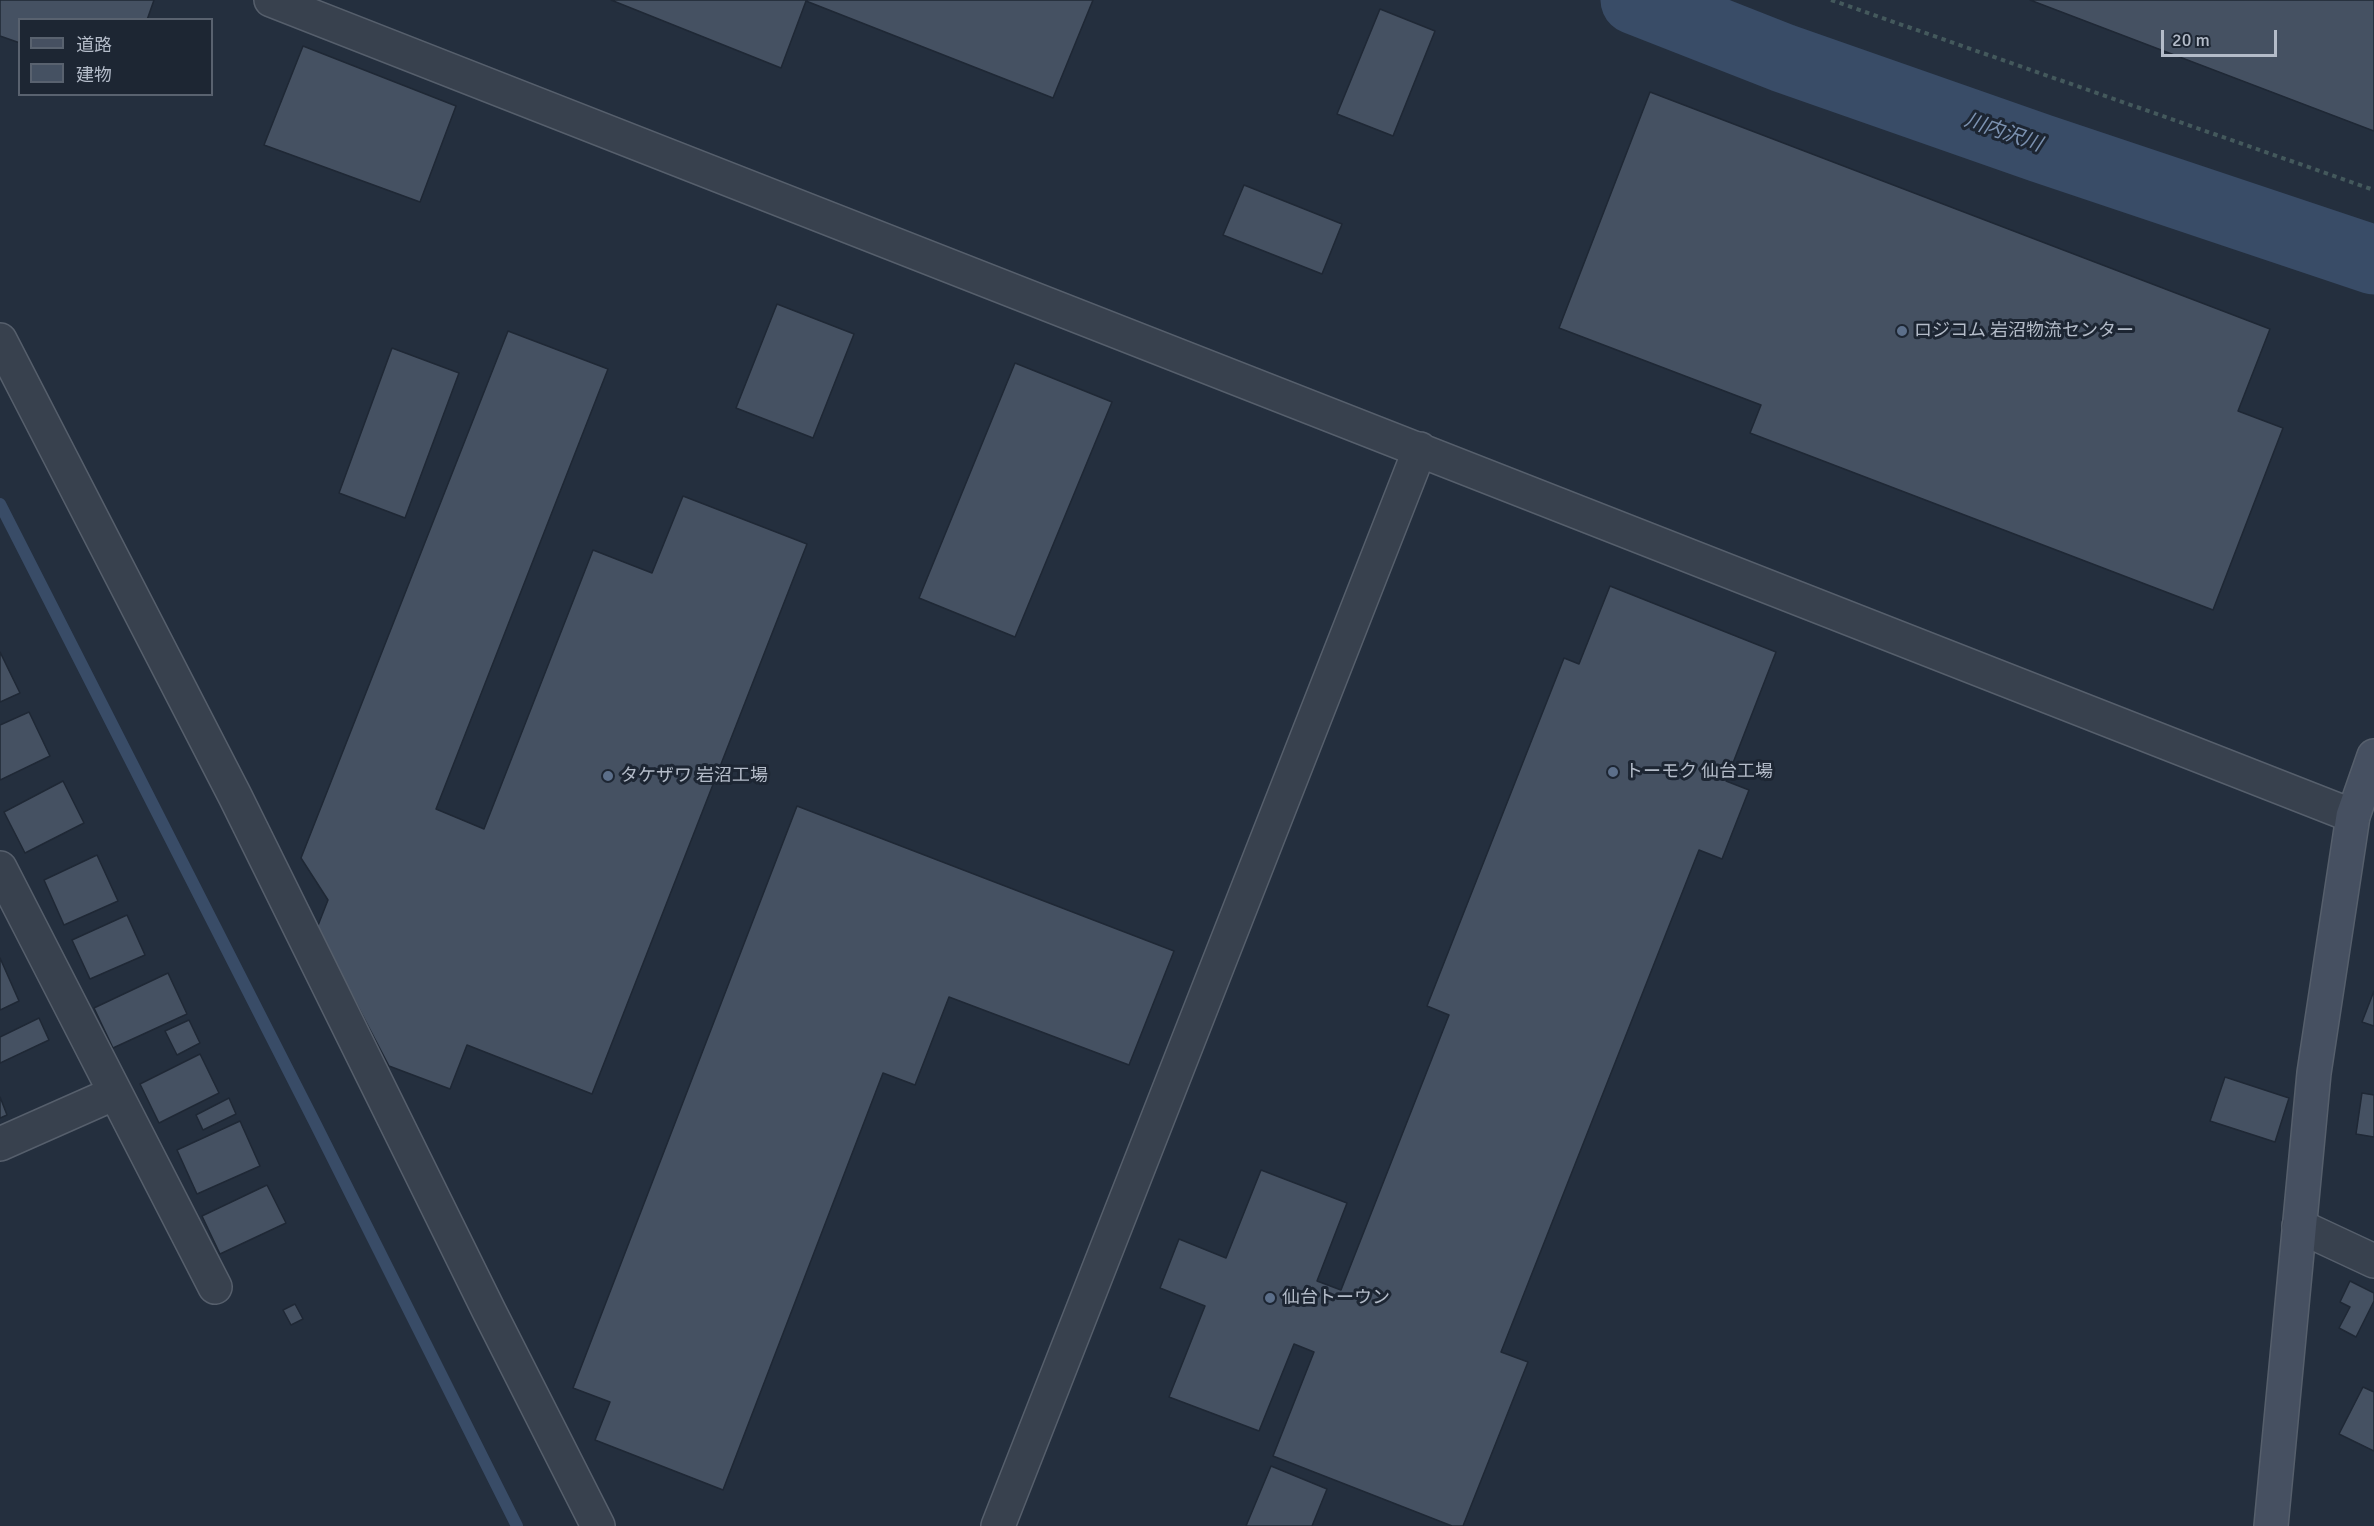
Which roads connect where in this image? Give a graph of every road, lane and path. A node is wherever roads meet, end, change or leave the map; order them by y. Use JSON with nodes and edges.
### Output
{"nodes":[{"id":1,"x":271,"y":0,"type":"edge"},
{"id":2,"x":1832,"y":0,"type":"edge"},
{"id":3,"x":2374,"y":190,"type":"edge"},
{"id":4,"x":0,"y":340,"type":"edge"},
{"id":5,"x":1420,"y":450,"type":"junction"},
{"id":6,"x":2374,"y":756,"type":"edge"},
{"id":7,"x":2353,"y":816,"type":"junction"},
{"id":8,"x":0,"y":868,"type":"edge"},
{"id":9,"x":116,"y":1093,"type":"junction"},
{"id":10,"x":0,"y":1144,"type":"edge"},
{"id":11,"x":2300,"y":1226,"type":"junction"},
{"id":12,"x":2374,"y":1261,"type":"edge"},
{"id":13,"x":215,"y":1287,"type":"dead end"},
{"id":14,"x":598,"y":1526,"type":"edge"},
{"id":15,"x":998,"y":1526,"type":"edge"},
{"id":16,"x":2271,"y":1526,"type":"edge"}],
"edges":[{"from":1,"to":5,"type":"street"},
{"from":2,"to":3,"type":"path"},
{"from":4,"to":14,"type":"street"},
{"from":5,"to":7,"type":"street"},
{"from":5,"to":15,"type":"street"},
{"from":6,"to":7,"type":"street"},
{"from":7,"to":11,"type":"street"},
{"from":8,"to":9,"type":"street"},
{"from":9,"to":10,"type":"street"},
{"from":9,"to":13,"type":"street"},
{"from":11,"to":12,"type":"street"},
{"from":11,"to":16,"type":"street"}]}
